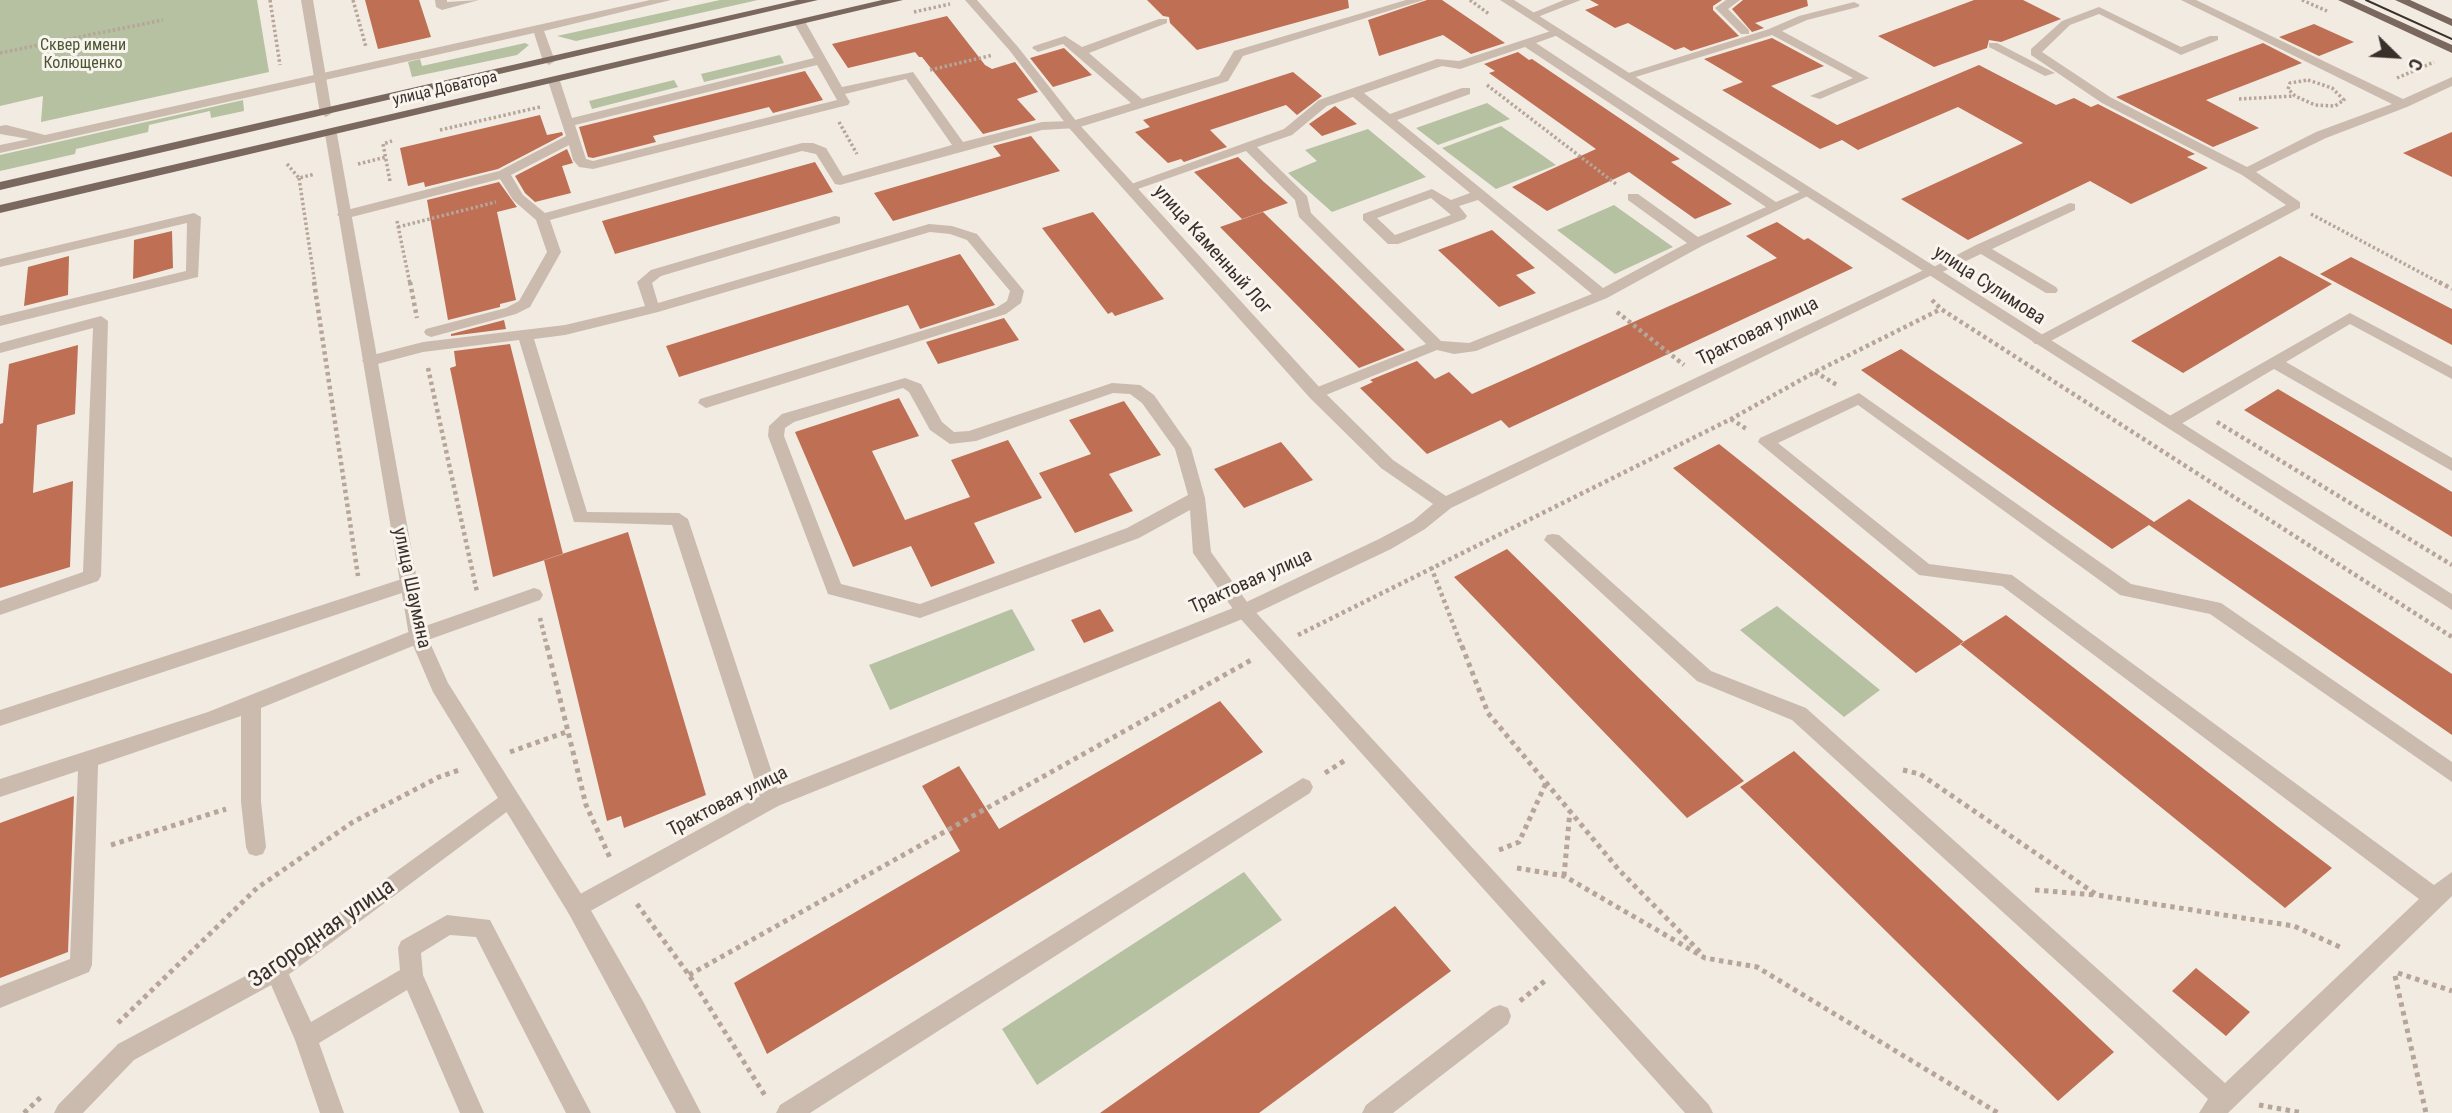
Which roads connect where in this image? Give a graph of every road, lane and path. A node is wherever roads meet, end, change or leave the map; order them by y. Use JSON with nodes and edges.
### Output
{"nodes":[{"id":1,"x":307,"y":0,"type":"edge"},
{"id":2,"x":353,"y":0,"type":"edge"},
{"id":3,"x":441,"y":0,"type":"edge"},
{"id":4,"x":473,"y":0,"type":"edge"},
{"id":5,"x":664,"y":0,"type":"edge"},
{"id":6,"x":812,"y":0,"type":"edge"},
{"id":7,"x":897,"y":0,"type":"edge"},
{"id":8,"x":971,"y":0,"type":"edge"},
{"id":9,"x":1418,"y":0,"type":"edge"},
{"id":10,"x":1506,"y":0,"type":"edge"},
{"id":11,"x":1574,"y":0,"type":"edge"},
{"id":12,"x":1734,"y":0,"type":"edge"},
{"id":13,"x":2187,"y":0,"type":"edge"},
{"id":14,"x":2344,"y":0,"type":"edge"},
{"id":15,"x":2401,"y":0,"type":"edge"},
{"id":16,"x":1854,"y":5,"type":"dead end"},
{"id":17,"x":1531,"y":16,"type":"junction"},
{"id":18,"x":163,"y":19,"type":"dead end"},
{"id":19,"x":1163,"y":21,"type":"dead end"},
{"id":20,"x":800,"y":23,"type":"junction"},
{"id":21,"x":2452,"y":23,"type":"edge"},
{"id":22,"x":538,"y":29,"type":"junction"},
{"id":23,"x":1773,"y":31,"type":"junction"},
{"id":24,"x":1557,"y":32,"type":"junction"},
{"id":25,"x":1745,"y":32,"type":"dead end"},
{"id":26,"x":2214,"y":38,"type":"dead end"},
{"id":27,"x":1526,"y":42,"type":"junction"},
{"id":28,"x":1993,"y":45,"type":"dead end"},
{"id":29,"x":1038,"y":48,"type":"dead end"},
{"id":30,"x":1014,"y":49,"type":"junction"},
{"id":31,"x":2452,"y":49,"type":"edge"},
{"id":32,"x":1081,"y":52,"type":"junction"},
{"id":33,"x":0,"y":53,"type":"edge"},
{"id":34,"x":822,"y":60,"type":"junction"},
{"id":35,"x":392,"y":61,"type":"junction"},
{"id":36,"x":549,"y":61,"type":"junction"},
{"id":37,"x":1460,"y":65,"type":"junction"},
{"id":38,"x":909,"y":75,"type":"junction"},
{"id":39,"x":1625,"y":76,"type":"junction"},
{"id":40,"x":320,"y":77,"type":"junction"},
{"id":41,"x":554,"y":81,"type":"junction"},
{"id":42,"x":2452,"y":81,"type":"edge"},
{"id":43,"x":1466,"y":91,"type":"dead end"},
{"id":44,"x":837,"y":92,"type":"junction"},
{"id":45,"x":1355,"y":92,"type":"junction"},
{"id":46,"x":1816,"y":96,"type":"dead end"},
{"id":47,"x":2295,"y":96,"type":"junction"},
{"id":48,"x":2239,"y":99,"type":"dead end"},
{"id":49,"x":2106,"y":100,"type":"junction"},
{"id":50,"x":1140,"y":104,"type":"junction"},
{"id":51,"x":2403,"y":104,"type":"junction"},
{"id":52,"x":830,"y":106,"type":"junction"},
{"id":53,"x":326,"y":113,"type":"junction"},
{"id":54,"x":400,"y":117,"type":"junction"},
{"id":55,"x":1388,"y":119,"type":"junction"},
{"id":56,"x":567,"y":123,"type":"junction"},
{"id":57,"x":1073,"y":125,"type":"junction"},
{"id":58,"x":0,"y":130,"type":"edge"},
{"id":59,"x":331,"y":134,"type":"junction"},
{"id":60,"x":572,"y":138,"type":"junction"},
{"id":61,"x":45,"y":139,"type":"junction"},
{"id":62,"x":960,"y":147,"type":"junction"},
{"id":63,"x":1249,"y":147,"type":"junction"},
{"id":64,"x":0,"y":149,"type":"edge"},
{"id":65,"x":386,"y":157,"type":"junction"},
{"id":66,"x":276,"y":166,"type":"dead end"},
{"id":67,"x":335,"y":169,"type":"junction"},
{"id":68,"x":2247,"y":172,"type":"junction"},
{"id":69,"x":868,"y":173,"type":"junction"},
{"id":70,"x":504,"y":174,"type":"junction"},
{"id":71,"x":299,"y":178,"type":"junction"},
{"id":72,"x":0,"y":186,"type":"edge"},
{"id":73,"x":1130,"y":187,"type":"junction"},
{"id":74,"x":1807,"y":193,"type":"junction"},
{"id":75,"x":1481,"y":194,"type":"junction"},
{"id":76,"x":517,"y":197,"type":"junction"},
{"id":77,"x":1633,"y":197,"type":"joint"},
{"id":78,"x":394,"y":201,"type":"junction"},
{"id":79,"x":1450,"y":205,"type":"junction"},
{"id":80,"x":2295,"y":205,"type":"junction"},
{"id":81,"x":1775,"y":207,"type":"junction"},
{"id":82,"x":2070,"y":207,"type":"dead end"},
{"id":83,"x":0,"y":209,"type":"edge"},
{"id":84,"x":344,"y":215,"type":"junction"},
{"id":85,"x":542,"y":218,"type":"junction"},
{"id":86,"x":835,"y":220,"type":"dead end"},
{"id":87,"x":398,"y":227,"type":"junction"},
{"id":88,"x":1697,"y":243,"type":"junction"},
{"id":89,"x":1981,"y":248,"type":"junction"},
{"id":90,"x":0,"y":263,"type":"edge"},
{"id":91,"x":1931,"y":272,"type":"junction"},
{"id":92,"x":2452,"y":289,"type":"edge"},
{"id":93,"x":2051,"y":290,"type":"dead end"},
{"id":94,"x":1600,"y":296,"type":"junction"},
{"id":95,"x":653,"y":309,"type":"junction"},
{"id":96,"x":1941,"y":309,"type":"dead end"},
{"id":97,"x":0,"y":321,"type":"edge"},
{"id":98,"x":432,"y":332,"type":"dead end"},
{"id":99,"x":526,"y":337,"type":"junction"},
{"id":100,"x":2040,"y":341,"type":"junction"},
{"id":101,"x":1436,"y":345,"type":"junction"},
{"id":102,"x":424,"y":347,"type":"junction"},
{"id":103,"x":0,"y":348,"type":"edge"},
{"id":104,"x":370,"y":361,"type":"junction"},
{"id":105,"x":2276,"y":363,"type":"junction"},
{"id":106,"x":2452,"y":374,"type":"edge"},
{"id":107,"x":1704,"y":381,"type":"junction"},
{"id":108,"x":1316,"y":394,"type":"junction"},
{"id":109,"x":706,"y":403,"type":"dead end"},
{"id":110,"x":2170,"y":424,"type":"junction"},
{"id":111,"x":2452,"y":465,"type":"edge"},
{"id":112,"x":1197,"y":498,"type":"junction"},
{"id":113,"x":1445,"y":504,"type":"junction"},
{"id":114,"x":1553,"y":540,"type":"dead end"},
{"id":115,"x":1431,"y":567,"type":"junction"},
{"id":116,"x":408,"y":584,"type":"junction"},
{"id":117,"x":534,"y":594,"type":"joint"},
{"id":118,"x":361,"y":599,"type":"junction"},
{"id":119,"x":2452,"y":603,"type":"edge"},
{"id":120,"x":0,"y":608,"type":"edge"},
{"id":121,"x":1244,"y":611,"type":"junction"},
{"id":122,"x":482,"y":613,"type":"junction"},
{"id":123,"x":418,"y":636,"type":"junction"},
{"id":124,"x":1274,"y":647,"type":"junction"},
{"id":125,"x":251,"y":704,"type":"junction"},
{"id":126,"x":0,"y":719,"type":"edge"},
{"id":127,"x":569,"y":731,"type":"junction"},
{"id":128,"x":1368,"y":746,"type":"junction"},
{"id":129,"x":88,"y":760,"type":"junction"},
{"id":130,"x":486,"y":761,"type":"junction"},
{"id":131,"x":1896,"y":768,"type":"dead end"},
{"id":132,"x":2452,"y":773,"type":"edge"},
{"id":133,"x":1546,"y":783,"type":"junction"},
{"id":134,"x":0,"y":788,"type":"edge"},
{"id":135,"x":1303,"y":788,"type":"joint"},
{"id":136,"x":509,"y":799,"type":"junction"},
{"id":137,"x":771,"y":800,"type":"junction"},
{"id":138,"x":1570,"y":811,"type":"junction"},
{"id":139,"x":205,"y":816,"type":"dead end"},
{"id":140,"x":256,"y":847,"type":"dead end"},
{"id":141,"x":83,"y":854,"type":"junction"},
{"id":142,"x":1472,"y":862,"type":"junction"},
{"id":143,"x":1564,"y":876,"type":"junction"},
{"id":144,"x":620,"y":881,"type":"junction"},
{"id":145,"x":2452,"y":882,"type":"edge"},
{"id":146,"x":1991,"y":886,"type":"junction"},
{"id":147,"x":2097,"y":895,"type":"junction"},
{"id":148,"x":2434,"y":898,"type":"junction"},
{"id":149,"x":577,"y":907,"type":"junction"},
{"id":150,"x":1705,"y":958,"type":"junction"},
{"id":151,"x":2370,"y":962,"type":"junction"},
{"id":152,"x":1565,"y":964,"type":"junction"},
{"id":153,"x":276,"y":971,"type":"junction"},
{"id":154,"x":412,"y":975,"type":"junction"},
{"id":155,"x":689,"y":975,"type":"junction"},
{"id":156,"x":2452,"y":990,"type":"edge"},
{"id":157,"x":0,"y":997,"type":"edge"},
{"id":158,"x":1500,"y":1016,"type":"joint"},
{"id":159,"x":112,"y":1029,"type":"dead end"},
{"id":160,"x":306,"y":1038,"type":"junction"},
{"id":161,"x":44,"y":1094,"type":"dead end"},
{"id":162,"x":768,"y":1101,"type":"dead end"},
{"id":163,"x":2218,"y":1106,"type":"edge"},
{"id":164,"x":24,"y":1113,"type":"edge"},
{"id":165,"x":66,"y":1113,"type":"edge"},
{"id":166,"x":332,"y":1113,"type":"edge"},
{"id":167,"x":472,"y":1113,"type":"edge"},
{"id":168,"x":579,"y":1113,"type":"edge"},
{"id":169,"x":689,"y":1113,"type":"edge"},
{"id":170,"x":788,"y":1113,"type":"edge"},
{"id":171,"x":1374,"y":1113,"type":"edge"},
{"id":172,"x":1701,"y":1113,"type":"edge"},
{"id":173,"x":1997,"y":1113,"type":"edge"},
{"id":174,"x":2426,"y":1113,"type":"edge"}],
"edges":[{"from":1,"to":40,"type":"street","name":"улица Шаумяна"},
{"from":2,"to":35,"type":"path"},
{"from":3,"to":4,"type":"street"},
{"from":5,"to":22,"type":"street"},
{"from":6,"to":36,"type":"main road","name":"улица Доватора"},
{"from":7,"to":20,"type":"main road","name":"улица Доватора"},
{"from":8,"to":30,"type":"street","name":"улица Каменный Лог"},
{"from":9,"to":50,"type":"street"},
{"from":10,"to":17,"type":"street","name":"улица Сулимова"},
{"from":11,"to":17,"type":"street"},
{"from":12,"to":25,"type":"street"},
{"from":13,"to":51,"type":"street"},
{"from":14,"to":31,"type":"main road"},
{"from":15,"to":21,"type":"main road"},
{"from":16,"to":23,"type":"street"},
{"from":17,"to":24,"type":"street","name":"улица Сулимова"},
{"from":18,"to":33,"type":"path"},
{"from":19,"to":32,"type":"street"},
{"from":20,"to":34,"type":"street"},
{"from":20,"to":41,"type":"main road","name":"улица Доватора"},
{"from":22,"to":35,"type":"street"},
{"from":22,"to":36,"type":"street"},
{"from":23,"to":39,"type":"street"},
{"from":23,"to":46,"type":"street"},
{"from":24,"to":27,"type":"street"},
{"from":24,"to":39,"type":"street","name":"улица Сулимова"},
{"from":26,"to":49,"type":"street"},
{"from":27,"to":37,"type":"street"},
{"from":27,"to":81,"type":"street"},
{"from":28,"to":49,"type":"street"},
{"from":29,"to":32,"type":"street"},
{"from":30,"to":38,"type":"path"},
{"from":30,"to":57,"type":"street","name":"улица Каменный Лог"},
{"from":32,"to":50,"type":"street"},
{"from":34,"to":44,"type":"street"},
{"from":34,"to":56,"type":"street"},
{"from":35,"to":40,"type":"street"},
{"from":36,"to":53,"type":"main road","name":"улица Доватора"},
{"from":37,"to":45,"type":"street"},
{"from":37,"to":77,"type":"path"},
{"from":38,"to":44,"type":"street"},
{"from":38,"to":62,"type":"street"},
{"from":39,"to":74,"type":"street","name":"улица Сулимова"},
{"from":40,"to":53,"type":"street","name":"улица Шаумяна"},
{"from":40,"to":61,"type":"street"},
{"from":41,"to":54,"type":"main road","name":"улица Доватора"},
{"from":41,"to":56,"type":"street"},
{"from":42,"to":51,"type":"street"},
{"from":43,"to":55,"type":"street"},
{"from":44,"to":52,"type":"street"},
{"from":45,"to":55,"type":"street"},
{"from":45,"to":63,"type":"street"},
{"from":47,"to":47,"type":"path"},
{"from":47,"to":48,"type":"path"},
{"from":49,"to":68,"type":"street"},
{"from":50,"to":57,"type":"street"},
{"from":51,"to":68,"type":"street"},
{"from":52,"to":60,"type":"street"},
{"from":52,"to":69,"type":"path"},
{"from":53,"to":59,"type":"main road","name":"улица Шаумяна"},
{"from":53,"to":72,"type":"main road","name":"улица Доватора"},
{"from":54,"to":59,"type":"main road","name":"улица Доватора"},
{"from":54,"to":65,"type":"path"},
{"from":55,"to":75,"type":"street"},
{"from":56,"to":60,"type":"street"},
{"from":57,"to":62,"type":"street"},
{"from":57,"to":73,"type":"street","name":"улица Каменный Лог"},
{"from":58,"to":61,"type":"street"},
{"from":59,"to":67,"type":"street","name":"улица Шаумяна"},
{"from":59,"to":83,"type":"main road","name":"улица Доватора"},
{"from":60,"to":70,"type":"street"},
{"from":61,"to":64,"type":"street"},
{"from":62,"to":69,"type":"street"},
{"from":63,"to":73,"type":"street"},
{"from":63,"to":101,"type":"street"},
{"from":65,"to":67,"type":"path"},
{"from":65,"to":78,"type":"path"},
{"from":66,"to":71,"type":"path"},
{"from":67,"to":71,"type":"path"},
{"from":67,"to":84,"type":"street","name":"улица Шаумяна"},
{"from":68,"to":80,"type":"street"},
{"from":69,"to":85,"type":"street"},
{"from":70,"to":76,"type":"street"},
{"from":70,"to":78,"type":"street"},
{"from":71,"to":118,"type":"path"},
{"from":73,"to":108,"type":"street","name":"улица Каменный Лог"},
{"from":74,"to":81,"type":"street"},
{"from":74,"to":91,"type":"street","name":"улица Сулимова"},
{"from":75,"to":79,"type":"street"},
{"from":75,"to":94,"type":"street"},
{"from":76,"to":85,"type":"street"},
{"from":76,"to":87,"type":"path"},
{"from":77,"to":88,"type":"street"},
{"from":78,"to":84,"type":"street"},
{"from":78,"to":87,"type":"path"},
{"from":79,"to":79,"type":"street"},
{"from":80,"to":92,"type":"path"},
{"from":80,"to":100,"type":"street"},
{"from":81,"to":88,"type":"street"},
{"from":82,"to":89,"type":"street","name":"Трактовая улица"},
{"from":84,"to":104,"type":"street","name":"улица Шаумяна"},
{"from":85,"to":98,"type":"street"},
{"from":86,"to":95,"type":"street"},
{"from":87,"to":102,"type":"path"},
{"from":88,"to":94,"type":"street"},
{"from":89,"to":91,"type":"street","name":"Трактовая улица"},
{"from":89,"to":93,"type":"street"},
{"from":90,"to":97,"type":"street"},
{"from":91,"to":100,"type":"street","name":"улица Сулимова"},
{"from":91,"to":107,"type":"street","name":"Трактовая улица"},
{"from":94,"to":101,"type":"street"},
{"from":94,"to":107,"type":"path"},
{"from":95,"to":99,"type":"street"},
{"from":95,"to":109,"type":"street"},
{"from":96,"to":115,"type":"path"},
{"from":99,"to":102,"type":"street"},
{"from":99,"to":137,"type":"street"},
{"from":100,"to":110,"type":"street","name":"улица Сулимова"},
{"from":101,"to":108,"type":"street"},
{"from":102,"to":104,"type":"street"},
{"from":102,"to":122,"type":"path"},
{"from":103,"to":120,"type":"street"},
{"from":104,"to":116,"type":"street","name":"улица Шаумяна"},
{"from":105,"to":106,"type":"street"},
{"from":105,"to":110,"type":"street"},
{"from":105,"to":111,"type":"street"},
{"from":107,"to":113,"type":"street","name":"Трактовая улица"},
{"from":108,"to":113,"type":"street","name":"улица Каменный Лог"},
{"from":110,"to":119,"type":"street","name":"улица Сулимова"},
{"from":112,"to":112,"type":"street"},
{"from":112,"to":121,"type":"street"},
{"from":113,"to":121,"type":"street","name":"Трактовая улица"},
{"from":114,"to":146,"type":"street"},
{"from":115,"to":124,"type":"path"},
{"from":115,"to":133,"type":"path"},
{"from":116,"to":118,"type":"street"},
{"from":116,"to":123,"type":"street","name":"улица Шаумяна"},
{"from":117,"to":122,"type":"street"},
{"from":117,"to":127,"type":"path"},
{"from":118,"to":126,"type":"street"},
{"from":121,"to":124,"type":"street"},
{"from":121,"to":137,"type":"street","name":"Трактовая улица"},
{"from":122,"to":123,"type":"street"},
{"from":123,"to":125,"type":"street"},
{"from":123,"to":130,"type":"street","name":"улица Шаумяна"},
{"from":124,"to":128,"type":"street"},
{"from":124,"to":155,"type":"path"},
{"from":125,"to":129,"type":"street"},
{"from":125,"to":140,"type":"street"},
{"from":127,"to":130,"type":"path"},
{"from":127,"to":144,"type":"path"},
{"from":128,"to":135,"type":"path"},
{"from":128,"to":142,"type":"street"},
{"from":129,"to":134,"type":"street"},
{"from":129,"to":141,"type":"street"},
{"from":130,"to":136,"type":"street","name":"улица Шаумяна"},
{"from":130,"to":159,"type":"path"},
{"from":131,"to":147,"type":"path"},
{"from":132,"to":148,"type":"street"},
{"from":133,"to":138,"type":"path"},
{"from":133,"to":142,"type":"path"},
{"from":135,"to":170,"type":"street"},
{"from":136,"to":149,"type":"street","name":"улица Шаумяна"},
{"from":136,"to":153,"type":"street","name":"Загородная улица"},
{"from":137,"to":144,"type":"street","name":"Трактовая улица"},
{"from":138,"to":143,"type":"path"},
{"from":138,"to":150,"type":"path"},
{"from":139,"to":141,"type":"path"},
{"from":141,"to":157,"type":"street"},
{"from":142,"to":143,"type":"path"},
{"from":142,"to":152,"type":"street"},
{"from":143,"to":150,"type":"path"},
{"from":144,"to":149,"type":"street","name":"Трактовая улица"},
{"from":144,"to":155,"type":"path"},
{"from":145,"to":148,"type":"street"},
{"from":146,"to":147,"type":"path"},
{"from":146,"to":163,"type":"street"},
{"from":147,"to":151,"type":"path"},
{"from":148,"to":151,"type":"street"},
{"from":149,"to":169,"type":"street","name":"улица Шаумяна"},
{"from":150,"to":173,"type":"path"},
{"from":151,"to":163,"type":"street"},
{"from":152,"to":158,"type":"path"},
{"from":152,"to":172,"type":"street"},
{"from":153,"to":160,"type":"street"},
{"from":153,"to":165,"type":"street","name":"Загородная улица"},
{"from":154,"to":160,"type":"street"},
{"from":154,"to":167,"type":"street"},
{"from":154,"to":168,"type":"street"},
{"from":155,"to":162,"type":"path"},
{"from":156,"to":174,"type":"path"},
{"from":158,"to":171,"type":"street"},
{"from":160,"to":166,"type":"street"},
{"from":161,"to":164,"type":"path"}]}
